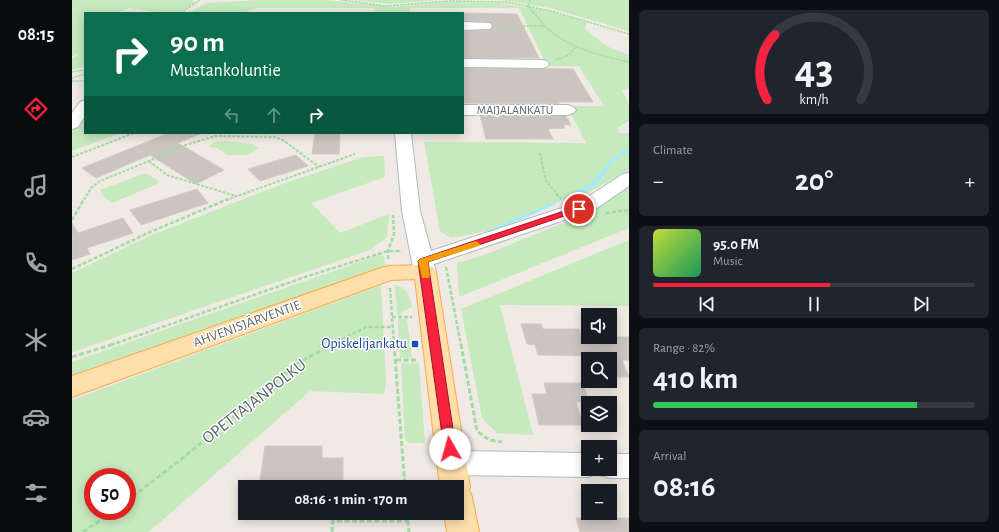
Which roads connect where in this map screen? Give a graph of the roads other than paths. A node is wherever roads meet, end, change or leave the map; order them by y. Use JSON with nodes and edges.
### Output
{"nodes":[{"id":1,"x":464,"y":26,"type":"edge"},
{"id":2,"x":486,"y":26,"type":"road end"},
{"id":3,"x":464,"y":63,"type":"edge"},
{"id":4,"x":542,"y":64,"type":"road end"},
{"id":5,"x":84,"y":106,"type":"edge"},
{"id":6,"x":464,"y":110,"type":"edge"},
{"id":7,"x":568,"y":110,"type":"dead end"},
{"id":8,"x":72,"y":124,"type":"edge"},
{"id":9,"x":403,"y":134,"type":"edge"},
{"id":10,"x":629,"y":178,"type":"edge"},
{"id":11,"x":424,"y":266,"type":"junction"},
{"id":12,"x":72,"y":388,"type":"edge"},
{"id":13,"x":581,"y":465,"type":"edge"},
{"id":14,"x":617,"y":466,"type":"edge"},
{"id":15,"x":629,"y":466,"type":"edge"},
{"id":16,"x":454,"y":475,"type":"edge"},
{"id":17,"x":461,"y":520,"type":"edge"},
{"id":18,"x":463,"y":532,"type":"edge"}],
"edges":[{"from":1,"to":2,"type":"street"},
{"from":3,"to":4,"type":"street"},
{"from":5,"to":8,"type":"street"},
{"from":6,"to":7,"type":"street","name":"MAIJALANKATU"},
{"from":9,"to":11,"type":"street"},
{"from":10,"to":11,"type":"street"},
{"from":11,"to":12,"type":"main road","name":"AHVENISJÄRVENTIE"},
{"from":11,"to":16,"type":"main road"},
{"from":13,"to":16,"type":"street"},
{"from":14,"to":15,"type":"street"},
{"from":17,"to":18,"type":"main road"}]}
